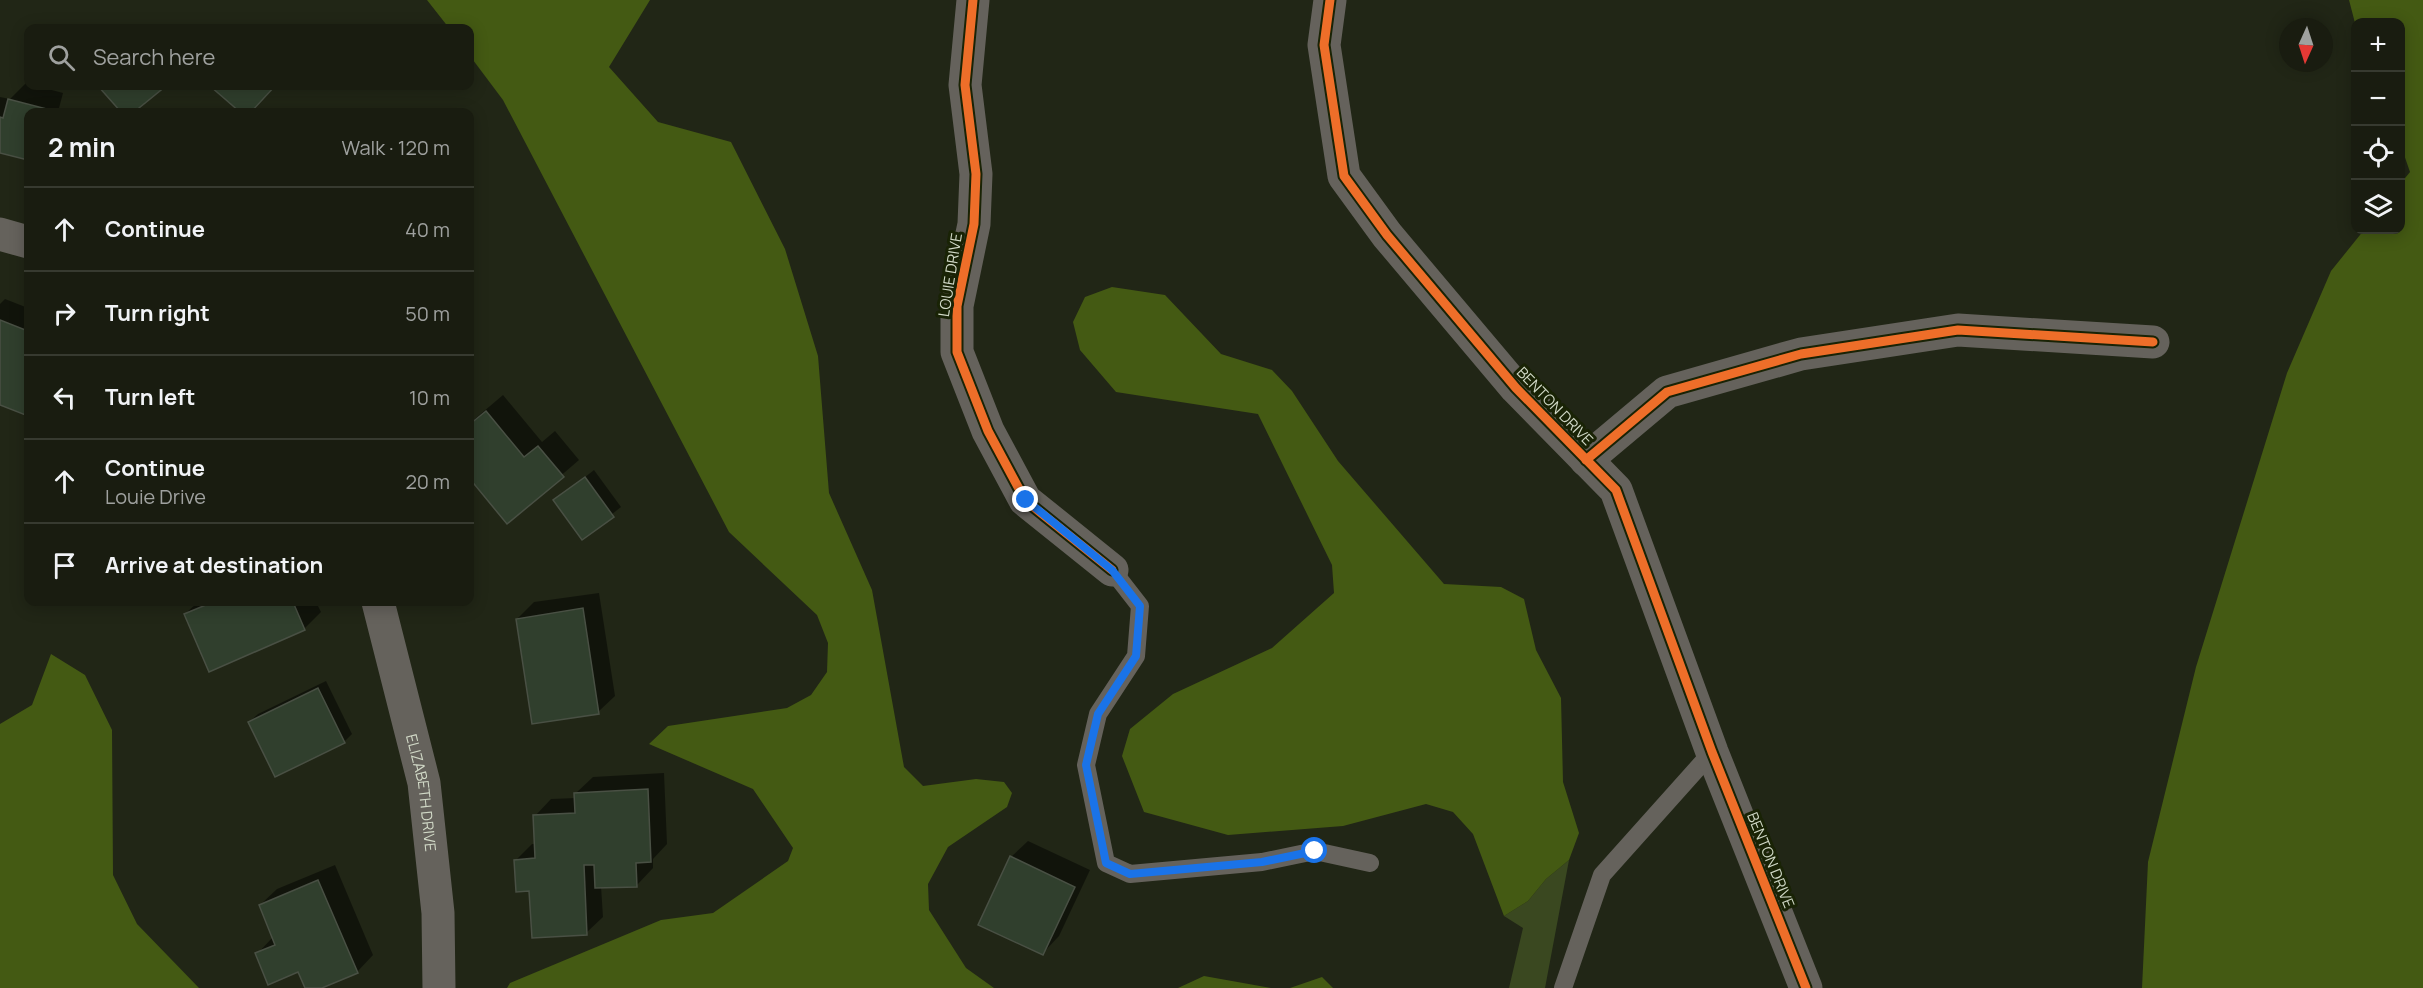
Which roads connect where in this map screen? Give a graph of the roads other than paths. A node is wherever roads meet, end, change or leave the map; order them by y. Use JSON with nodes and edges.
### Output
{"nodes":[{"id":1,"x":973,"y":0,"type":"edge"},
{"id":2,"x":1329,"y":0,"type":"edge"},
{"id":3,"x":0,"y":234,"type":"edge"},
{"id":4,"x":24,"y":241,"type":"edge"},
{"id":5,"x":2153,"y":342,"type":"dead end"},
{"id":6,"x":1586,"y":460,"type":"junction"},
{"id":7,"x":1112,"y":570,"type":"joint"},
{"id":8,"x":379,"y":606,"type":"edge"},
{"id":9,"x":1712,"y":752,"type":"junction"},
{"id":10,"x":1370,"y":863,"type":"dead end"},
{"id":11,"x":439,"y":988,"type":"edge"},
{"id":12,"x":1563,"y":988,"type":"edge"},
{"id":13,"x":1806,"y":988,"type":"edge"}],
"edges":[{"from":1,"to":7,"type":"street","name":"LOUIE DRIVE"},
{"from":2,"to":6,"type":"street","name":"BENTON DRIVE"},
{"from":3,"to":4,"type":"street"},
{"from":5,"to":6,"type":"street"},
{"from":6,"to":9,"type":"street","name":"BENTON DRIVE"},
{"from":7,"to":10,"type":"lane"},
{"from":8,"to":11,"type":"street","name":"ELIZABETH DRIVE"},
{"from":9,"to":12,"type":"lane"},
{"from":9,"to":13,"type":"street","name":"BENTON DRIVE"}]}
